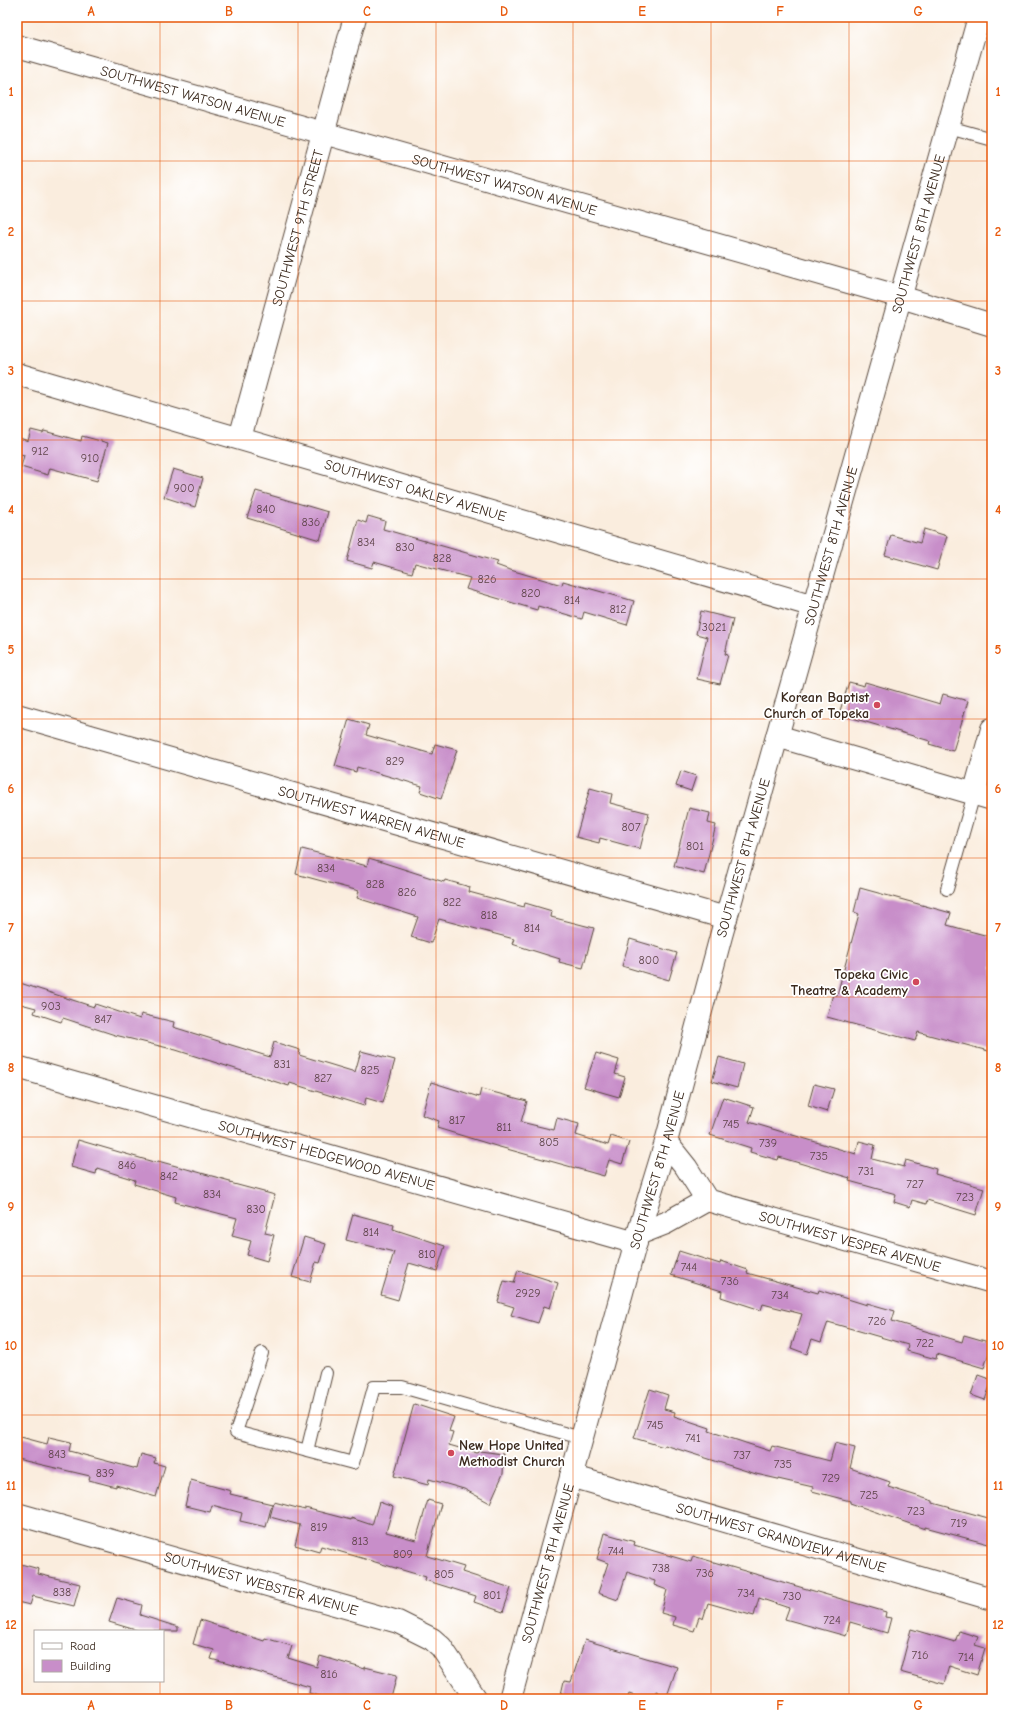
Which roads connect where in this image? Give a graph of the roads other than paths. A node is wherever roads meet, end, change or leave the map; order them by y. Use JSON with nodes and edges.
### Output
{"nodes":[{"id":1,"x":356,"y":17,"type":"edge"},
{"id":2,"x":979,"y":17,"type":"edge"},
{"id":3,"x":17,"y":46,"type":"edge"},
{"id":4,"x":949,"y":127,"type":"junction"},
{"id":5,"x":324,"y":133,"type":"junction"},
{"id":6,"x":992,"y":139,"type":"edge"},
{"id":7,"x":901,"y":297,"type":"junction"},
{"id":8,"x":992,"y":325,"type":"edge"},
{"id":9,"x":17,"y":374,"type":"edge"},
{"id":10,"x":240,"y":438,"type":"junction"},
{"id":11,"x":814,"y":606,"type":"junction"},
{"id":12,"x":17,"y":716,"type":"edge"},
{"id":13,"x":992,"y":729,"type":"edge"},
{"id":14,"x":777,"y":736,"type":"junction"},
{"id":15,"x":983,"y":796,"type":"edge"},
{"id":16,"x":947,"y":890,"type":"dead end"},
{"id":17,"x":726,"y":918,"type":"junction"},
{"id":18,"x":17,"y":1067,"type":"edge"},
{"id":19,"x":666,"y":1142,"type":"junction"},
{"id":20,"x":707,"y":1200,"type":"junction"},
{"id":21,"x":637,"y":1238,"type":"junction"},
{"id":22,"x":992,"y":1282,"type":"edge"},
{"id":23,"x":262,"y":1353,"type":"dead end"},
{"id":24,"x":326,"y":1372,"type":"dead end"},
{"id":25,"x":582,"y":1438,"type":"junction"},
{"id":26,"x":307,"y":1451,"type":"junction"},
{"id":27,"x":570,"y":1476,"type":"junction"},
{"id":28,"x":17,"y":1514,"type":"edge"},
{"id":29,"x":992,"y":1599,"type":"edge"},
{"id":30,"x":476,"y":1699,"type":"edge"},
{"id":31,"x":510,"y":1699,"type":"edge"}],
"edges":[{"from":1,"to":5,"type":"street","name":"SOUTHWEST 9TH STREET"},
{"from":2,"to":4,"type":"street","name":"SOUTHWEST 8TH AVENUE"},
{"from":3,"to":5,"type":"street","name":"SOUTHWEST WATSON AVENUE"},
{"from":4,"to":6,"type":"lane"},
{"from":4,"to":7,"type":"street","name":"SOUTHWEST 8TH AVENUE"},
{"from":5,"to":7,"type":"street","name":"SOUTHWEST WATSON AVENUE"},
{"from":5,"to":10,"type":"street","name":"SOUTHWEST 9TH STREET"},
{"from":7,"to":8,"type":"street","name":"SOUTHWEST WATSON AVENUE"},
{"from":7,"to":11,"type":"street","name":"SOUTHWEST 8TH AVENUE"},
{"from":9,"to":10,"type":"street","name":"SOUTHWEST OAKLEY AVENUE"},
{"from":10,"to":11,"type":"street","name":"SOUTHWEST OAKLEY AVENUE"},
{"from":11,"to":14,"type":"street","name":"SOUTHWEST 8TH AVENUE"},
{"from":12,"to":17,"type":"street","name":"SOUTHWEST WARREN AVENUE"},
{"from":13,"to":15,"type":"street"},
{"from":14,"to":15,"type":"street"},
{"from":14,"to":17,"type":"street","name":"SOUTHWEST 8TH AVENUE"},
{"from":15,"to":16,"type":"lane"},
{"from":17,"to":19,"type":"street","name":"SOUTHWEST 8TH AVENUE"},
{"from":18,"to":21,"type":"street","name":"SOUTHWEST HEDGEWOOD AVENUE"},
{"from":19,"to":20,"type":"street"},
{"from":19,"to":21,"type":"street","name":"SOUTHWEST 8TH AVENUE"},
{"from":20,"to":21,"type":"street"},
{"from":20,"to":22,"type":"street","name":"SOUTHWEST VESPER AVENUE"},
{"from":21,"to":25,"type":"street","name":"SOUTHWEST 8TH AVENUE"},
{"from":23,"to":26,"type":"lane"},
{"from":24,"to":26,"type":"lane"},
{"from":25,"to":26,"type":"lane"},
{"from":25,"to":27,"type":"street","name":"SOUTHWEST 8TH AVENUE"},
{"from":27,"to":29,"type":"street","name":"SOUTHWEST GRANDVIEW AVENUE"},
{"from":27,"to":31,"type":"street","name":"SOUTHWEST 8TH AVENUE"},
{"from":28,"to":30,"type":"street","name":"SOUTHWEST WEBSTER AVENUE"}]}
